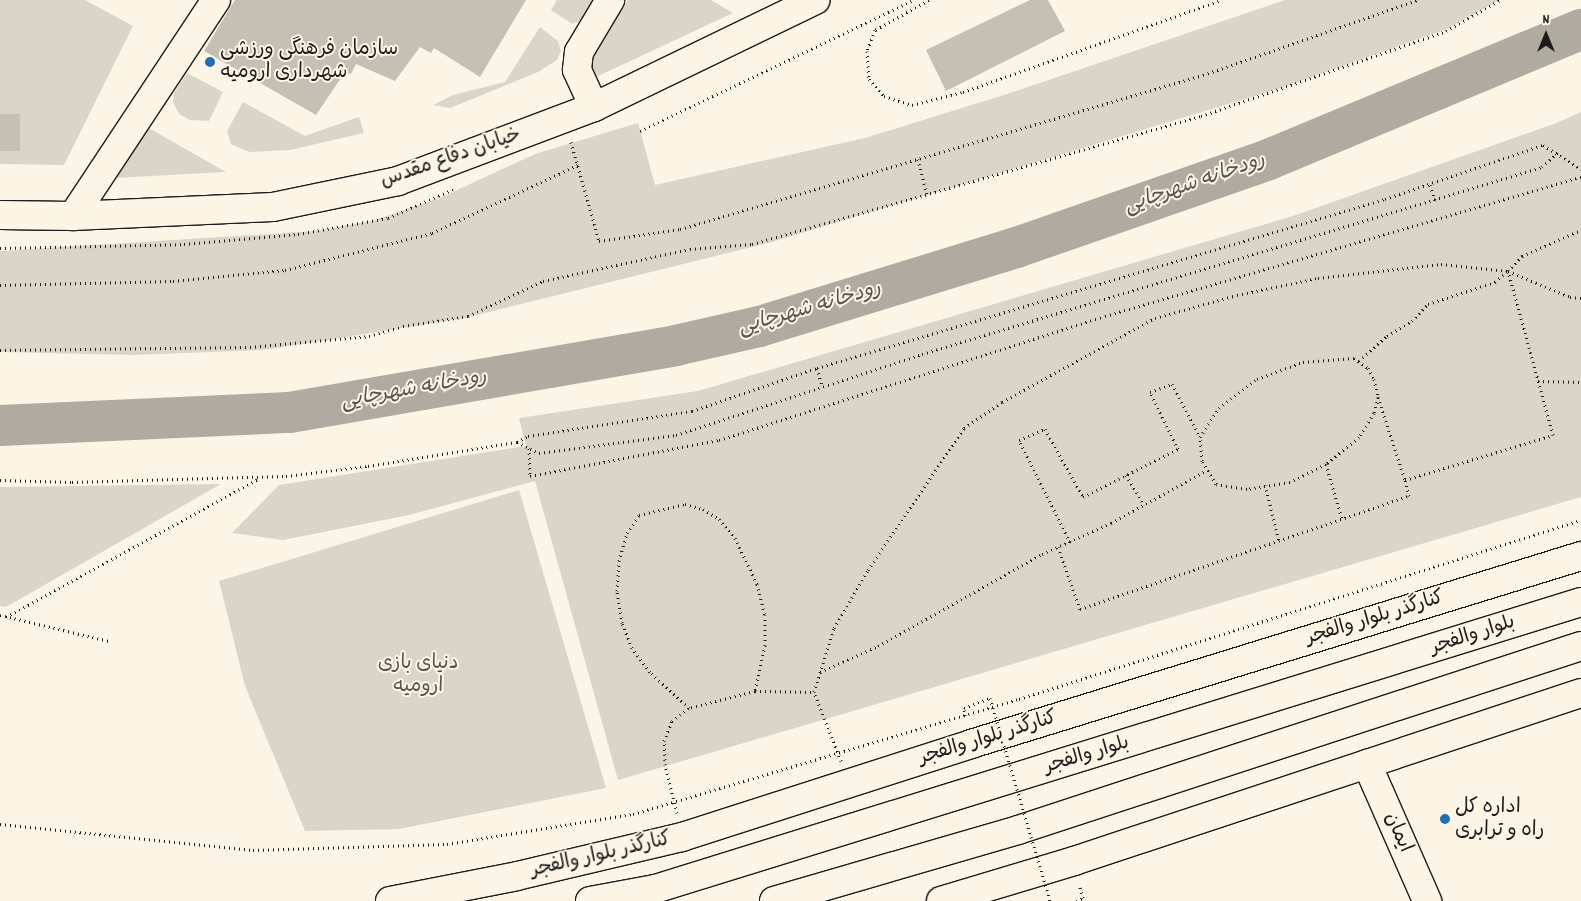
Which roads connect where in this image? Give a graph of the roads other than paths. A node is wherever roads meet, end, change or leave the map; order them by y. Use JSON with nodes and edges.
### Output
{"nodes":[{"id":1,"x":216,"y":0,"type":"edge"},
{"id":2,"x":610,"y":0,"type":"edge"},
{"id":3,"x":815,"y":0,"type":"edge"},
{"id":4,"x":594,"y":107,"type":"junction"},
{"id":5,"x":0,"y":215,"type":"edge"},
{"id":6,"x":73,"y":216,"type":"junction"},
{"id":7,"x":1581,"y":556,"type":"edge"},
{"id":8,"x":1581,"y":602,"type":"edge"},
{"id":9,"x":1581,"y":646,"type":"edge"},
{"id":10,"x":1581,"y":693,"type":"edge"},
{"id":11,"x":1367,"y":764,"type":"junction"},
{"id":12,"x":390,"y":901,"type":"edge"},
{"id":13,"x":590,"y":901,"type":"edge"},
{"id":14,"x":774,"y":901,"type":"edge"},
{"id":15,"x":942,"y":901,"type":"edge"},
{"id":16,"x":1427,"y":901,"type":"edge"}],
"edges":[{"from":1,"to":6,"type":"main road"},
{"from":2,"to":4,"type":"main road"},
{"from":3,"to":4,"type":"main road","name":"خیابان دفاع مقدس"},
{"from":4,"to":6,"type":"main road","name":"خیابان دفاع مقدس"},
{"from":5,"to":6,"type":"main road","name":"خیابان دفاع مقدس"},
{"from":7,"to":12,"type":"main road","name":"کنارگذر بلوار والفجر"},
{"from":8,"to":13,"type":"main road","name":"بلوار والفجر"},
{"from":9,"to":14,"type":"main road","name":"بلوار والفجر"},
{"from":10,"to":11,"type":"main road"},
{"from":11,"to":15,"type":"main road"},
{"from":11,"to":16,"type":"main road","name":"ایمان"}]}
